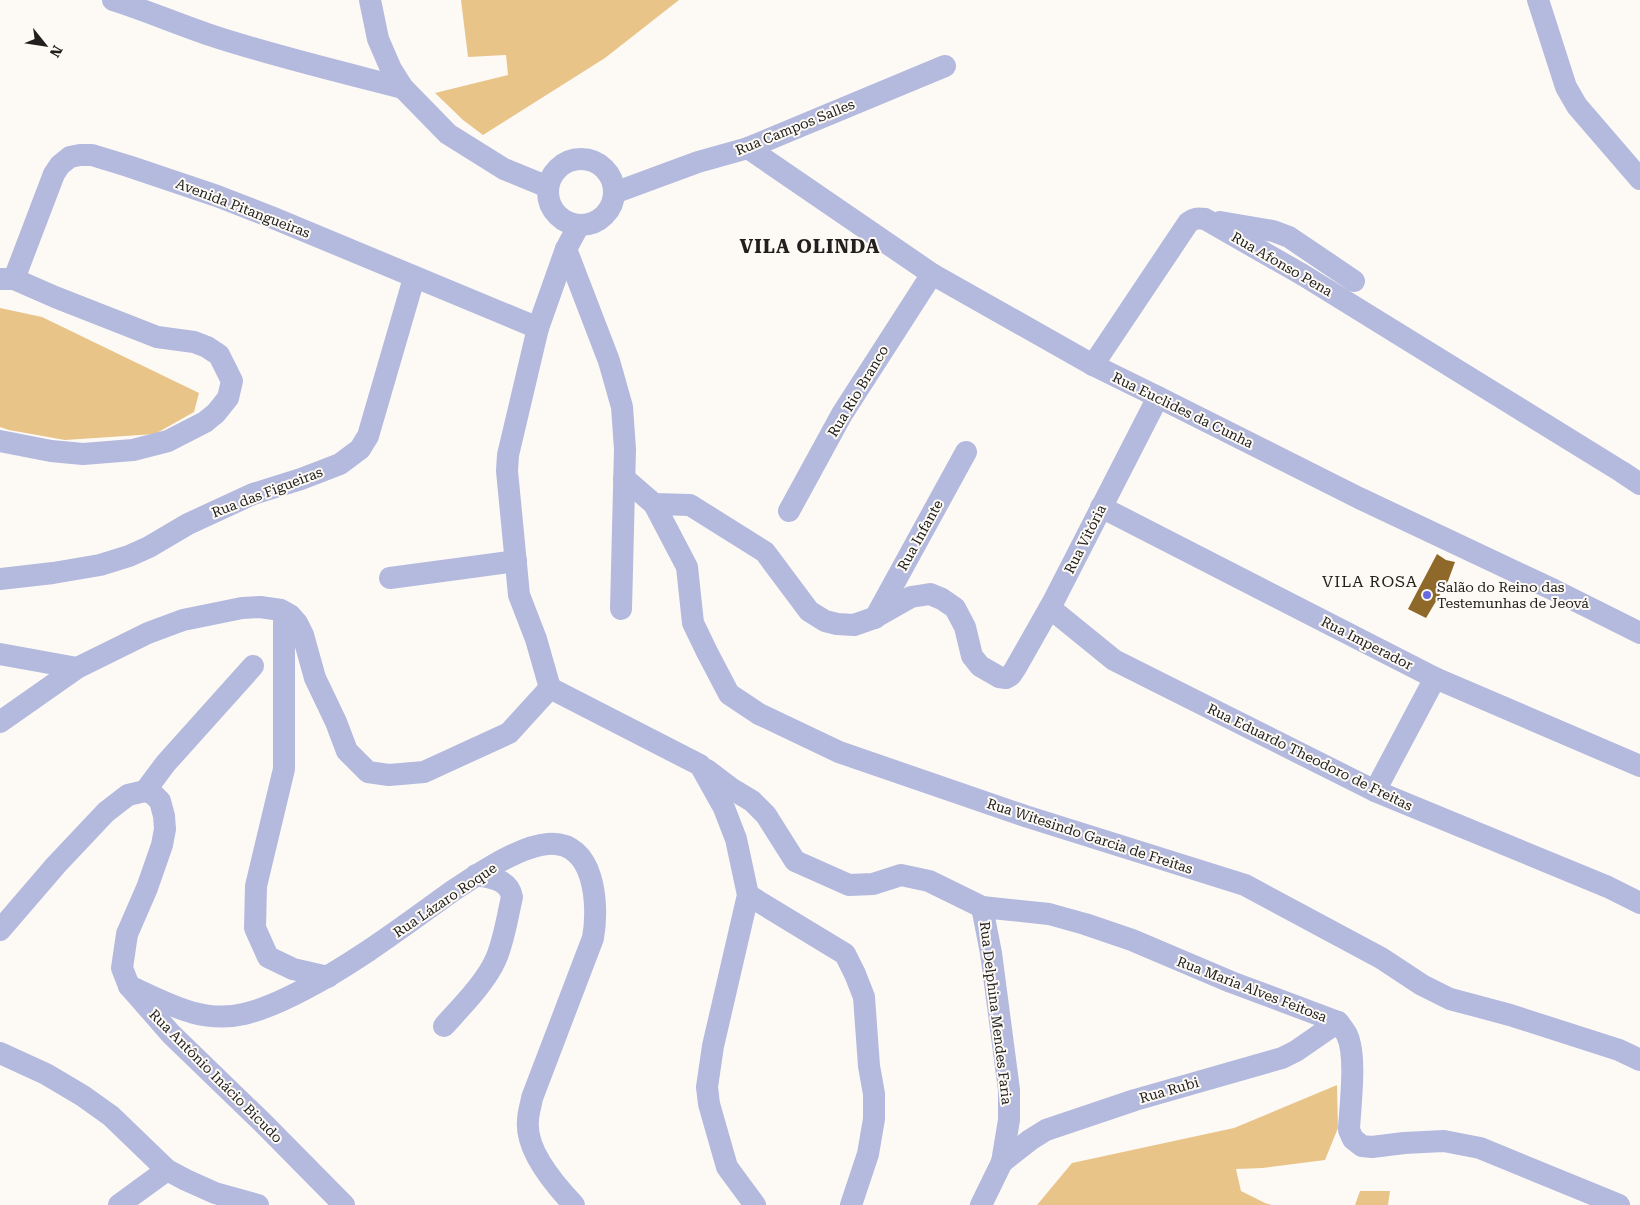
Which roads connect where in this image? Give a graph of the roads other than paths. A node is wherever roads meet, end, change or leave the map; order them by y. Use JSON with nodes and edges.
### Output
{"nodes":[{"id":1,"x":113,"y":0,"type":"edge"},
{"id":2,"x":370,"y":0,"type":"edge"},
{"id":3,"x":1538,"y":0,"type":"edge"},
{"id":4,"x":146,"y":5,"type":"edge"},
{"id":5,"x":945,"y":66,"type":"dead end"},
{"id":6,"x":403,"y":88,"type":"junction"},
{"id":7,"x":748,"y":148,"type":"junction"},
{"id":8,"x":1640,"y":179,"type":"edge"},
{"id":9,"x":548,"y":187,"type":"junction"},
{"id":10,"x":614,"y":193,"type":"junction"},
{"id":11,"x":1206,"y":220,"type":"junction"},
{"id":12,"x":579,"y":225,"type":"junction"},
{"id":13,"x":566,"y":249,"type":"junction"},
{"id":14,"x":932,"y":274,"type":"junction"},
{"id":15,"x":414,"y":278,"type":"junction"},
{"id":16,"x":7,"y":279,"type":"edge"},
{"id":17,"x":1354,"y":280,"type":"dead end"},
{"id":18,"x":538,"y":328,"type":"junction"},
{"id":19,"x":1093,"y":366,"type":"junction"},
{"id":20,"x":1158,"y":397,"type":"junction"},
{"id":21,"x":0,"y":441,"type":"edge"},
{"id":22,"x":966,"y":452,"type":"dead end"},
{"id":23,"x":624,"y":478,"type":"junction"},
{"id":24,"x":1640,"y":484,"type":"edge"},
{"id":25,"x":654,"y":504,"type":"junction"},
{"id":26,"x":1101,"y":507,"type":"junction"},
{"id":27,"x":789,"y":510,"type":"dead end"},
{"id":28,"x":516,"y":561,"type":"junction"},
{"id":29,"x":390,"y":578,"type":"dead end"},
{"id":30,"x":0,"y":579,"type":"edge"},
{"id":31,"x":1050,"y":608,"type":"junction"},
{"id":32,"x":621,"y":609,"type":"dead end"},
{"id":33,"x":284,"y":612,"type":"junction"},
{"id":34,"x":874,"y":618,"type":"junction"},
{"id":35,"x":1640,"y":633,"type":"edge"},
{"id":36,"x":0,"y":654,"type":"edge"},
{"id":37,"x":253,"y":666,"type":"dead end"},
{"id":38,"x":77,"y":668,"type":"junction"},
{"id":39,"x":1435,"y":678,"type":"junction"},
{"id":40,"x":550,"y":688,"type":"junction"},
{"id":41,"x":0,"y":722,"type":"edge"},
{"id":42,"x":700,"y":765,"type":"junction"},
{"id":43,"x":1640,"y":766,"type":"edge"},
{"id":44,"x":146,"y":791,"type":"junction"},
{"id":45,"x":1375,"y":791,"type":"junction"},
{"id":46,"x":476,"y":875,"type":"junction"},
{"id":47,"x":748,"y":895,"type":"junction"},
{"id":48,"x":1640,"y":902,"type":"edge"},
{"id":49,"x":982,"y":907,"type":"junction"},
{"id":50,"x":0,"y":930,"type":"edge"},
{"id":51,"x":328,"y":977,"type":"junction"},
{"id":52,"x":129,"y":986,"type":"junction"},
{"id":53,"x":1338,"y":1022,"type":"junction"},
{"id":54,"x":444,"y":1026,"type":"dead end"},
{"id":55,"x":0,"y":1052,"type":"edge"},
{"id":56,"x":1640,"y":1060,"type":"edge"},
{"id":57,"x":1002,"y":1162,"type":"junction"},
{"id":58,"x":167,"y":1170,"type":"junction"},
{"id":59,"x":119,"y":1205,"type":"edge"},
{"id":60,"x":258,"y":1205,"type":"edge"},
{"id":61,"x":344,"y":1205,"type":"edge"},
{"id":62,"x":574,"y":1205,"type":"edge"},
{"id":63,"x":754,"y":1205,"type":"edge"},
{"id":64,"x":851,"y":1205,"type":"edge"},
{"id":65,"x":981,"y":1205,"type":"edge"},
{"id":66,"x":1619,"y":1205,"type":"edge"}],
"edges":[{"from":1,"to":4,"type":"street"},
{"from":2,"to":6,"type":"street"},
{"from":3,"to":8,"type":"street"},
{"from":4,"to":6,"type":"street"},
{"from":5,"to":7,"type":"street","name":"Rua Campos Salles"},
{"from":6,"to":9,"type":"street"},
{"from":7,"to":10,"type":"street","name":"Rua Campos Salles"},
{"from":7,"to":14,"type":"street","name":"Rua Euclides da Cunha"},
{"from":9,"to":10,"type":"street"},
{"from":9,"to":12,"type":"street"},
{"from":10,"to":12,"type":"street"},
{"from":11,"to":17,"type":"street"},
{"from":11,"to":19,"type":"street"},
{"from":11,"to":24,"type":"street","name":"Rua Afonso Pena"},
{"from":12,"to":13,"type":"street"},
{"from":13,"to":18,"type":"street"},
{"from":13,"to":23,"type":"street"},
{"from":14,"to":19,"type":"street","name":"Rua Euclides da Cunha"},
{"from":14,"to":27,"type":"street","name":"Rua Rio Branco"},
{"from":15,"to":16,"type":"street","name":"Avenida Pitangueiras"},
{"from":15,"to":18,"type":"street","name":"Avenida Pitangueiras"},
{"from":15,"to":30,"type":"street","name":"Rua das Figueiras"},
{"from":16,"to":21,"type":"street"},
{"from":18,"to":28,"type":"street"},
{"from":19,"to":20,"type":"street","name":"Rua Euclides da Cunha"},
{"from":20,"to":26,"type":"street","name":"Rua Vitória"},
{"from":20,"to":35,"type":"street","name":"Rua Euclides da Cunha"},
{"from":22,"to":34,"type":"street","name":"Rua Infante"},
{"from":23,"to":25,"type":"street"},
{"from":23,"to":32,"type":"street"},
{"from":25,"to":34,"type":"street"},
{"from":25,"to":56,"type":"street","name":"Rua Witesindo Garcia de Freitas"},
{"from":26,"to":31,"type":"street","name":"Rua Vitória"},
{"from":26,"to":39,"type":"street","name":"Rua Imperador"},
{"from":28,"to":29,"type":"street"},
{"from":28,"to":40,"type":"street"},
{"from":31,"to":34,"type":"street","name":"Rua Vitória"},
{"from":31,"to":45,"type":"street","name":"Rua Eduardo Theodoro de Freitas"},
{"from":33,"to":38,"type":"street"},
{"from":33,"to":40,"type":"street"},
{"from":33,"to":51,"type":"street"},
{"from":36,"to":38,"type":"street"},
{"from":37,"to":44,"type":"street"},
{"from":38,"to":41,"type":"street"},
{"from":39,"to":43,"type":"street","name":"Rua Imperador"},
{"from":39,"to":45,"type":"street"},
{"from":40,"to":42,"type":"street"},
{"from":42,"to":47,"type":"street"},
{"from":42,"to":49,"type":"street"},
{"from":44,"to":50,"type":"street"},
{"from":44,"to":52,"type":"street","name":"Rua Antônio Inácio Bicudo"},
{"from":45,"to":48,"type":"street","name":"Rua Eduardo Theodoro de Freitas"},
{"from":46,"to":51,"type":"street","name":"Rua Lázaro Roque"},
{"from":46,"to":54,"type":"street"},
{"from":46,"to":62,"type":"street","name":"Rua Lázaro Roque"},
{"from":47,"to":63,"type":"street"},
{"from":47,"to":64,"type":"street"},
{"from":49,"to":53,"type":"street","name":"Rua Maria Alves Feitosa"},
{"from":49,"to":57,"type":"street","name":"Rua Delphina Mendes Faria"},
{"from":51,"to":52,"type":"street","name":"Rua Lázaro Roque"},
{"from":52,"to":61,"type":"street","name":"Rua Antônio Inácio Bicudo"},
{"from":53,"to":57,"type":"street","name":"Rua Rubi"},
{"from":53,"to":66,"type":"street","name":"Rua Maria Alves Feitosa"},
{"from":55,"to":58,"type":"street"},
{"from":57,"to":65,"type":"street","name":"Rua Delphina Mendes Faria"},
{"from":58,"to":59,"type":"street"},
{"from":58,"to":60,"type":"street"}]}
